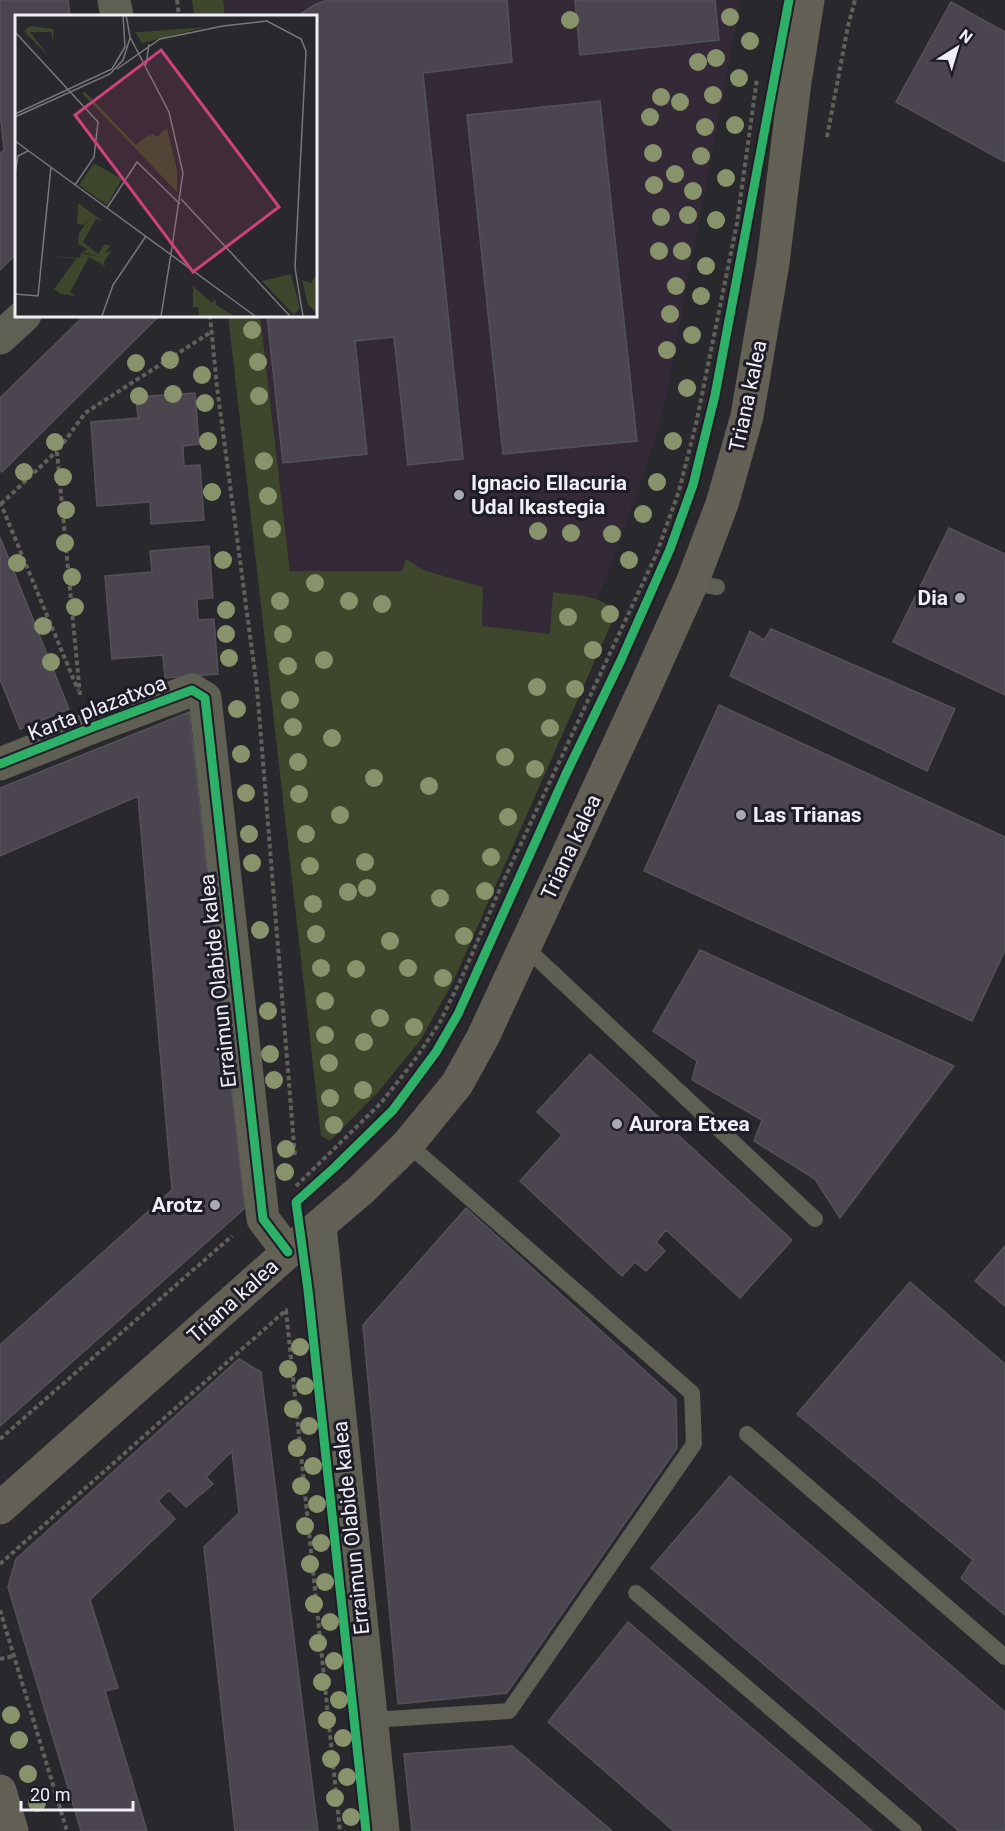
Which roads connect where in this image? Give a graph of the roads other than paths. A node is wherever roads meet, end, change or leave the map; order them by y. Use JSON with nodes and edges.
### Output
{"nodes":[{"id":1,"x":114,"y":0,"type":"edge"},
{"id":2,"x":808,"y":0,"type":"edge"},
{"id":3,"x":822,"y":0,"type":"edge"},
{"id":4,"x":117,"y":15,"type":"edge"},
{"id":5,"x":799,"y":58,"type":"junction"},
{"id":6,"x":24,"y":316,"type":"edge"},
{"id":7,"x":0,"y":338,"type":"edge"},
{"id":8,"x":205,"y":698,"type":"joint"},
{"id":9,"x":0,"y":765,"type":"edge"},
{"id":10,"x":524,"y":946,"type":"junction"},
{"id":11,"x":408,"y":1144,"type":"junction"},
{"id":12,"x":815,"y":1219,"type":"dead end"},
{"id":13,"x":320,"y":1225,"type":"junction"},
{"id":14,"x":288,"y":1252,"type":"junction"},
{"id":15,"x":747,"y":1434,"type":"dead end"},
{"id":16,"x":0,"y":1508,"type":"edge"},
{"id":17,"x":636,"y":1593,"type":"dead end"},
{"id":18,"x":1005,"y":1657,"type":"edge"},
{"id":19,"x":372,"y":1720,"type":"junction"},
{"id":20,"x":0,"y":1791,"type":"edge"},
{"id":21,"x":12,"y":1831,"type":"edge"},
{"id":22,"x":383,"y":1831,"type":"edge"},
{"id":23,"x":914,"y":1831,"type":"edge"}],
"edges":[{"from":1,"to":4,"type":"street"},
{"from":2,"to":5,"type":"main road","name":"Triana kalea"},
{"from":3,"to":5,"type":"street"},
{"from":5,"to":10,"type":"main road","name":"Triana kalea"},
{"from":6,"to":7,"type":"street"},
{"from":8,"to":9,"type":"street","name":"Karta plazatxoa"},
{"from":8,"to":14,"type":"street","name":"Erraimun Olabide kalea"},
{"from":10,"to":11,"type":"main road","name":"Triana kalea"},
{"from":10,"to":12,"type":"lane"},
{"from":11,"to":13,"type":"main road","name":"Triana kalea"},
{"from":11,"to":19,"type":"lane"},
{"from":13,"to":14,"type":"main road","name":"Triana kalea"},
{"from":13,"to":19,"type":"street","name":"Erraimun Olabide kalea"},
{"from":14,"to":16,"type":"main road","name":"Triana kalea"},
{"from":15,"to":18,"type":"lane"},
{"from":17,"to":23,"type":"lane"},
{"from":19,"to":22,"type":"street","name":"Erraimun Olabide kalea"},
{"from":20,"to":21,"type":"main road"}]}
